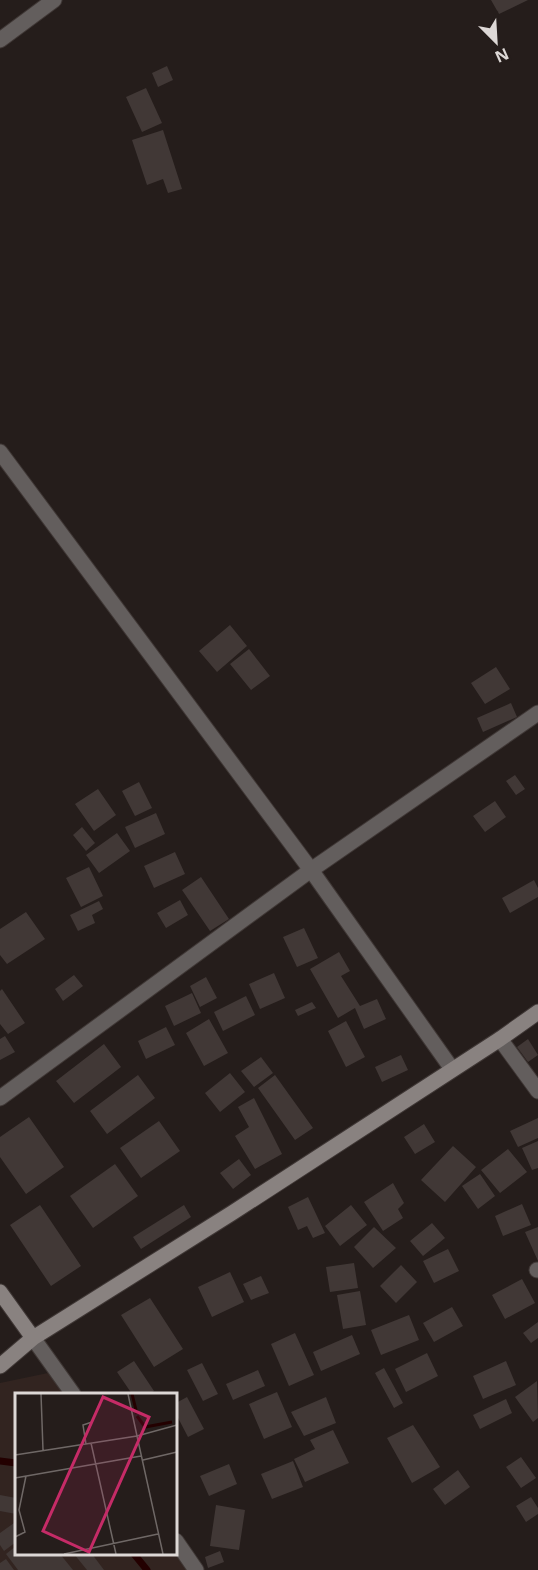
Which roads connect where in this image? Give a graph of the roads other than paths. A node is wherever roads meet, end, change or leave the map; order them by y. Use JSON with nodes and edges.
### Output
{"nodes":[{"id":1,"x":54,"y":0,"type":"edge"},
{"id":2,"x":0,"y":40,"type":"edge"},
{"id":3,"x":0,"y":452,"type":"edge"},
{"id":4,"x":538,"y":713,"type":"edge"},
{"id":5,"x":311,"y":870,"type":"junction"},
{"id":6,"x":538,"y":1012,"type":"edge"},
{"id":7,"x":500,"y":1039,"type":"junction"},
{"id":8,"x":452,"y":1069,"type":"junction"},
{"id":9,"x":538,"y":1090,"type":"edge"},
{"id":10,"x":0,"y":1098,"type":"edge"},
{"id":11,"x":0,"y":1292,"type":"edge"},
{"id":12,"x":33,"y":1338,"type":"junction"},
{"id":13,"x":0,"y":1366,"type":"edge"},
{"id":14,"x":71,"y":1393,"type":"edge"},
{"id":15,"x":177,"y":1542,"type":"edge"},
{"id":16,"x":196,"y":1570,"type":"edge"}],
"edges":[{"from":1,"to":2,"type":"street"},
{"from":3,"to":5,"type":"street"},
{"from":4,"to":5,"type":"street"},
{"from":5,"to":8,"type":"street"},
{"from":5,"to":10,"type":"street"},
{"from":6,"to":7,"type":"main road"},
{"from":7,"to":8,"type":"main road"},
{"from":7,"to":9,"type":"street"},
{"from":8,"to":12,"type":"main road"},
{"from":11,"to":12,"type":"main road"},
{"from":12,"to":13,"type":"main road"},
{"from":12,"to":14,"type":"street"},
{"from":15,"to":16,"type":"street"}]}
